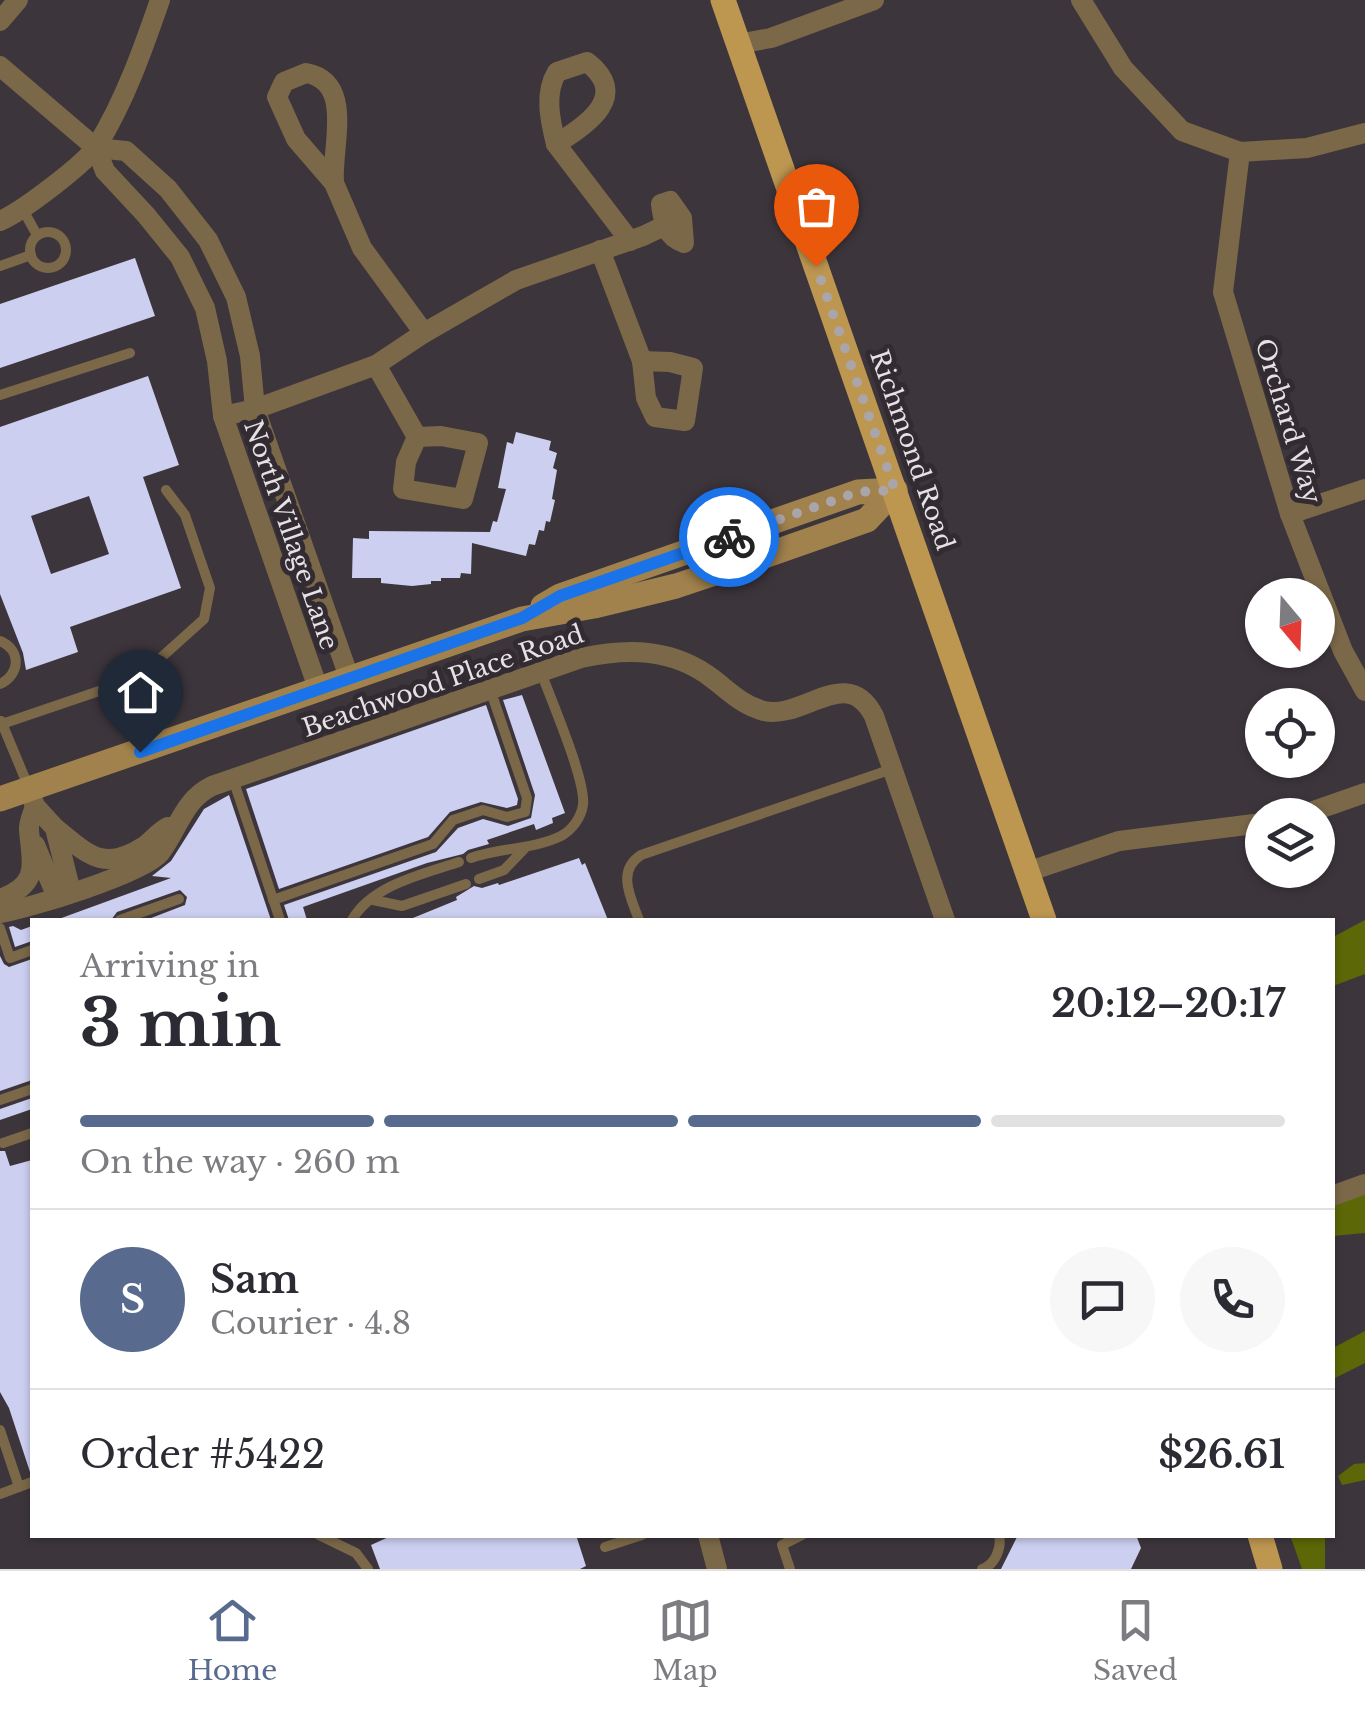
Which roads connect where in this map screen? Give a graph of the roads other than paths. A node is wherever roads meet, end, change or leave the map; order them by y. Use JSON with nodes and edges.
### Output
{"nodes":[{"id":1,"x":18,"y":0,"type":"edge"},
{"id":2,"x":160,"y":0,"type":"edge"},
{"id":3,"x":723,"y":0,"type":"edge"},
{"id":4,"x":874,"y":0,"type":"edge"},
{"id":5,"x":1081,"y":0,"type":"edge"},
{"id":6,"x":0,"y":21,"type":"edge"},
{"id":7,"x":738,"y":44,"type":"junction"},
{"id":8,"x":0,"y":66,"type":"edge"},
{"id":9,"x":1365,"y":133,"type":"edge"},
{"id":10,"x":556,"y":144,"type":"dead end"},
{"id":11,"x":96,"y":148,"type":"junction"},
{"id":12,"x":1240,"y":152,"type":"junction"},
{"id":13,"x":334,"y":183,"type":"junction"},
{"id":14,"x":22,"y":208,"type":"junction"},
{"id":15,"x":0,"y":221,"type":"edge"},
{"id":16,"x":664,"y":226,"type":"dead end"},
{"id":17,"x":37,"y":236,"type":"junction"},
{"id":18,"x":630,"y":241,"type":"junction"},
{"id":19,"x":600,"y":250,"type":"junction"},
{"id":20,"x":31,"y":255,"type":"junction"},
{"id":21,"x":0,"y":266,"type":"edge"},
{"id":22,"x":424,"y":332,"type":"junction"},
{"id":23,"x":130,"y":353,"type":"dead end"},
{"id":24,"x":642,"y":361,"type":"dead end"},
{"id":25,"x":376,"y":366,"type":"junction"},
{"id":26,"x":0,"y":395,"type":"edge"},
{"id":27,"x":256,"y":408,"type":"junction"},
{"id":28,"x":223,"y":416,"type":"junction"},
{"id":29,"x":418,"y":437,"type":"dead end"},
{"id":30,"x":1365,"y":489,"type":"edge"},
{"id":31,"x":166,"y":490,"type":"dead end"},
{"id":32,"x":895,"y":490,"type":"junction"},
{"id":33,"x":1290,"y":514,"type":"junction"},
{"id":34,"x":0,"y":641,"type":"edge"},
{"id":35,"x":541,"y":672,"type":"junction"},
{"id":36,"x":350,"y":680,"type":"junction"},
{"id":37,"x":0,"y":684,"type":"edge"},
{"id":38,"x":490,"y":689,"type":"junction"},
{"id":39,"x":319,"y":690,"type":"junction"},
{"id":40,"x":1365,"y":692,"type":"edge"},
{"id":41,"x":1,"y":721,"type":"edge"},
{"id":42,"x":892,"y":768,"type":"junction"},
{"id":43,"x":232,"y":778,"type":"junction"},
{"id":44,"x":1365,"y":793,"type":"edge"},
{"id":45,"x":32,"y":798,"type":"junction"},
{"id":46,"x":0,"y":799,"type":"edge"},
{"id":47,"x":1335,"y":803,"type":"edge"},
{"id":48,"x":175,"y":825,"type":"junction"},
{"id":49,"x":1245,"y":825,"type":"edge"},
{"id":50,"x":56,"y":828,"type":"junction"},
{"id":51,"x":30,"y":833,"type":"junction"},
{"id":52,"x":74,"y":842,"type":"junction"},
{"id":53,"x":525,"y":848,"type":"junction"},
{"id":54,"x":1027,"y":872,"type":"junction"},
{"id":55,"x":479,"y":879,"type":"dead end"},
{"id":56,"x":466,"y":884,"type":"dead end"},
{"id":57,"x":64,"y":894,"type":"junction"},
{"id":58,"x":0,"y":899,"type":"edge"},
{"id":59,"x":179,"y":900,"type":"dead end"},
{"id":60,"x":274,"y":900,"type":"junction"},
{"id":61,"x":373,"y":900,"type":"junction"},
{"id":62,"x":0,"y":913,"type":"edge"},
{"id":63,"x":126,"y":918,"type":"edge"},
{"id":64,"x":279,"y":918,"type":"edge"},
{"id":65,"x":354,"y":918,"type":"edge"},
{"id":66,"x":637,"y":918,"type":"edge"},
{"id":67,"x":944,"y":918,"type":"edge"},
{"id":68,"x":1043,"y":918,"type":"edge"},
{"id":69,"x":0,"y":928,"type":"edge"},
{"id":70,"x":30,"y":951,"type":"edge"},
{"id":71,"x":30,"y":1090,"type":"edge"},
{"id":72,"x":0,"y":1100,"type":"edge"},
{"id":73,"x":30,"y":1134,"type":"edge"},
{"id":74,"x":3,"y":1144,"type":"dead end"},
{"id":75,"x":1365,"y":1184,"type":"edge"},
{"id":76,"x":1335,"y":1195,"type":"edge"},
{"id":77,"x":0,"y":1430,"type":"edge"},
{"id":78,"x":30,"y":1483,"type":"edge"},
{"id":79,"x":19,"y":1487,"type":"junction"},
{"id":80,"x":0,"y":1494,"type":"edge"},
{"id":81,"x":325,"y":1538,"type":"edge"},
{"id":82,"x":632,"y":1538,"type":"edge"},
{"id":83,"x":709,"y":1538,"type":"edge"},
{"id":84,"x":796,"y":1538,"type":"edge"},
{"id":85,"x":1000,"y":1538,"type":"edge"},
{"id":86,"x":1260,"y":1538,"type":"edge"},
{"id":87,"x":604,"y":1547,"type":"dead end"},
{"id":88,"x":368,"y":1569,"type":"edge"},
{"id":89,"x":718,"y":1569,"type":"edge"},
{"id":90,"x":790,"y":1569,"type":"edge"},
{"id":91,"x":982,"y":1569,"type":"edge"},
{"id":92,"x":1270,"y":1569,"type":"edge"}],
"edges":[{"from":1,"to":6,"type":"street"},
{"from":2,"to":11,"type":"street"},
{"from":3,"to":7,"type":"main road","name":"Richmond Road"},
{"from":4,"to":7,"type":"street"},
{"from":5,"to":12,"type":"street"},
{"from":7,"to":32,"type":"main road","name":"Richmond Road"},
{"from":8,"to":11,"type":"street"},
{"from":9,"to":12,"type":"street"},
{"from":10,"to":18,"type":"street"},
{"from":11,"to":14,"type":"street"},
{"from":11,"to":27,"type":"street","name":"North Village Lane"},
{"from":11,"to":28,"type":"street","name":"North Village Lane"},
{"from":12,"to":33,"type":"street","name":"Orchard Way"},
{"from":13,"to":13,"type":"street"},
{"from":13,"to":22,"type":"street"},
{"from":14,"to":15,"type":"street"},
{"from":14,"to":17,"type":"lane"},
{"from":16,"to":18,"type":"street"},
{"from":17,"to":20,"type":"lane"},
{"from":17,"to":20,"type":"lane"},
{"from":18,"to":19,"type":"street"},
{"from":19,"to":22,"type":"street"},
{"from":19,"to":24,"type":"street"},
{"from":20,"to":21,"type":"lane"},
{"from":22,"to":25,"type":"street"},
{"from":23,"to":26,"type":"lane"},
{"from":25,"to":27,"type":"street"},
{"from":25,"to":29,"type":"street"},
{"from":27,"to":28,"type":"street"},
{"from":27,"to":36,"type":"street","name":"North Village Lane"},
{"from":28,"to":39,"type":"street","name":"North Village Lane"},
{"from":30,"to":33,"type":"street"},
{"from":31,"to":41,"type":"lane"},
{"from":32,"to":36,"type":"street"},
{"from":32,"to":54,"type":"main road","name":"Richmond Road"},
{"from":33,"to":40,"type":"street","name":"Orchard Way"},
{"from":34,"to":37,"type":"lane"},
{"from":35,"to":38,"type":"street","name":"Beachwood Place Road"},
{"from":35,"to":42,"type":"street","name":"Beachwood Place Road"},
{"from":35,"to":53,"type":"lane"},
{"from":36,"to":39,"type":"street"},
{"from":38,"to":43,"type":"street","name":"Beachwood Place Road"},
{"from":38,"to":60,"type":"lane"},
{"from":39,"to":45,"type":"street"},
{"from":41,"to":45,"type":"lane"},
{"from":42,"to":66,"type":"lane"},
{"from":42,"to":67,"type":"street","name":"Beachwood Place Road"},
{"from":43,"to":48,"type":"street","name":"Beachwood Place Road"},
{"from":43,"to":60,"type":"lane"},
{"from":44,"to":47,"type":"street"},
{"from":45,"to":46,"type":"street"},
{"from":45,"to":50,"type":"street"},
{"from":45,"to":51,"type":"street"},
{"from":48,"to":52,"type":"street"},
{"from":48,"to":57,"type":"street","name":"Beachwood Place Road"},
{"from":49,"to":54,"type":"street"},
{"from":50,"to":52,"type":"street"},
{"from":50,"to":57,"type":"street"},
{"from":51,"to":57,"type":"street"},
{"from":51,"to":58,"type":"street"},
{"from":52,"to":57,"type":"street"},
{"from":53,"to":55,"type":"lane"},
{"from":53,"to":61,"type":"lane"},
{"from":54,"to":68,"type":"main road","name":"Richmond Road"},
{"from":56,"to":61,"type":"lane"},
{"from":57,"to":62,"type":"street","name":"Beachwood Place Road"},
{"from":59,"to":63,"type":"lane"},
{"from":60,"to":64,"type":"lane"},
{"from":61,"to":65,"type":"lane"},
{"from":69,"to":70,"type":"lane"},
{"from":71,"to":72,"type":"lane"},
{"from":73,"to":74,"type":"lane"},
{"from":75,"to":76,"type":"street"},
{"from":77,"to":79,"type":"lane"},
{"from":78,"to":79,"type":"lane"},
{"from":79,"to":80,"type":"lane"},
{"from":81,"to":88,"type":"lane"},
{"from":82,"to":87,"type":"lane"},
{"from":83,"to":89,"type":"street"},
{"from":84,"to":90,"type":"lane"},
{"from":85,"to":91,"type":"lane"},
{"from":86,"to":92,"type":"main road"}]}
